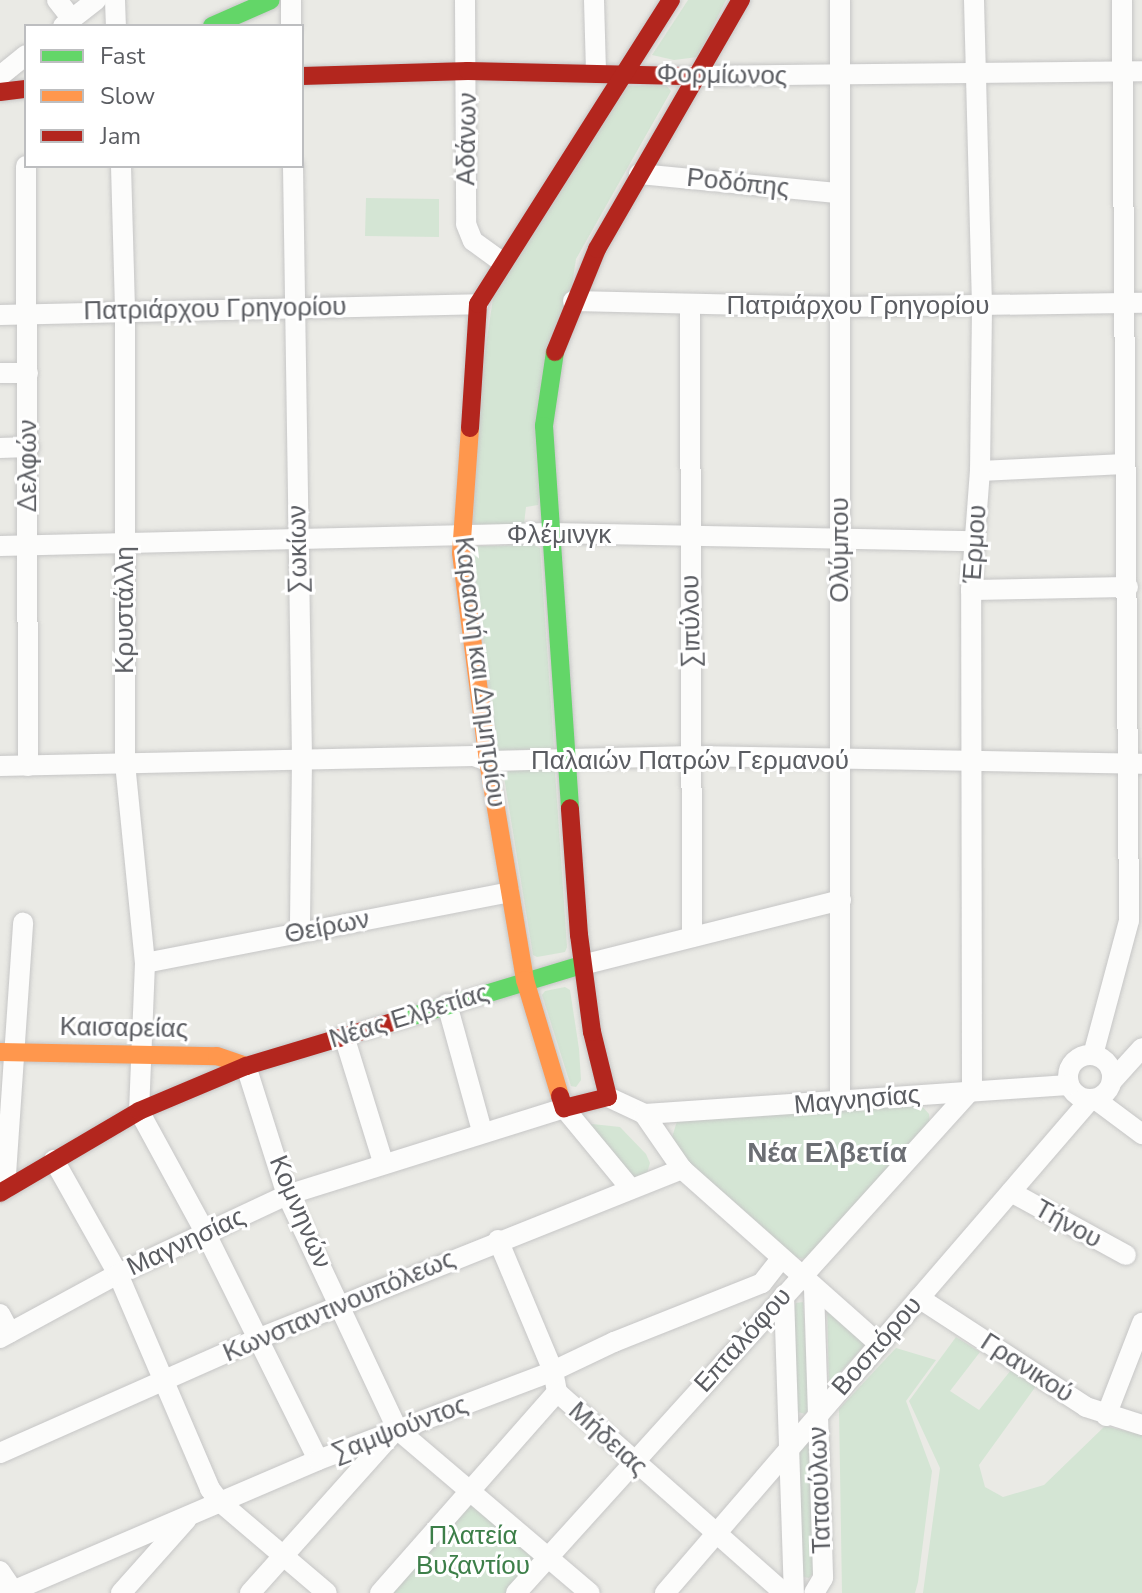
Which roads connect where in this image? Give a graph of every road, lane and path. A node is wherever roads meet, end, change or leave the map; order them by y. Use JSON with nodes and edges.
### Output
{"nodes":[{"id":1,"x":57,"y":0,"type":"edge"},
{"id":2,"x":96,"y":0,"type":"edge"},
{"id":3,"x":115,"y":0,"type":"edge"},
{"id":4,"x":271,"y":0,"type":"edge"},
{"id":5,"x":291,"y":0,"type":"edge"},
{"id":6,"x":465,"y":0,"type":"edge"},
{"id":7,"x":594,"y":0,"type":"edge"},
{"id":8,"x":671,"y":0,"type":"edge"},
{"id":9,"x":741,"y":0,"type":"edge"},
{"id":10,"x":840,"y":0,"type":"edge"},
{"id":11,"x":974,"y":0,"type":"edge"},
{"id":12,"x":1122,"y":0,"type":"edge"},
{"id":13,"x":68,"y":22,"type":"edge"},
{"id":14,"x":116,"y":24,"type":"edge"},
{"id":15,"x":217,"y":24,"type":"edge"},
{"id":16,"x":291,"y":24,"type":"edge"},
{"id":17,"x":24,"y":57,"type":"edge"},
{"id":18,"x":1132,"y":70,"type":"edge"},
{"id":19,"x":468,"y":71,"type":"junction"},
{"id":20,"x":974,"y":71,"type":"junction"},
{"id":21,"x":596,"y":72,"type":"junction"},
{"id":22,"x":623,"y":72,"type":"junction"},
{"id":23,"x":0,"y":76,"type":"edge"},
{"id":24,"x":304,"y":76,"type":"edge"},
{"id":25,"x":694,"y":76,"type":"junction"},
{"id":26,"x":839,"y":76,"type":"junction"},
{"id":27,"x":24,"y":89,"type":"edge"},
{"id":28,"x":0,"y":92,"type":"edge"},
{"id":29,"x":26,"y":168,"type":"edge"},
{"id":30,"x":121,"y":168,"type":"edge"},
{"id":31,"x":293,"y":168,"type":"edge"},
{"id":32,"x":639,"y":174,"type":"junction"},
{"id":33,"x":837,"y":193,"type":"junction"},
{"id":34,"x":502,"y":262,"type":"junction"},
{"id":35,"x":573,"y":301,"type":"junction"},
{"id":36,"x":1134,"y":303,"type":"edge"},
{"id":37,"x":478,"y":304,"type":"junction"},
{"id":38,"x":690,"y":305,"type":"junction"},
{"id":39,"x":297,"y":306,"type":"junction"},
{"id":40,"x":982,"y":306,"type":"junction"},
{"id":41,"x":840,"y":307,"type":"junction"},
{"id":42,"x":125,"y":311,"type":"junction"},
{"id":43,"x":27,"y":313,"type":"junction"},
{"id":44,"x":0,"y":315,"type":"edge"},
{"id":45,"x":0,"y":373,"type":"edge"},
{"id":46,"x":28,"y":373,"type":"junction"},
{"id":47,"x":29,"y":447,"type":"junction"},
{"id":48,"x":0,"y":448,"type":"edge"},
{"id":49,"x":1125,"y":464,"type":"junction"},
{"id":50,"x":980,"y":471,"type":"junction"},
{"id":51,"x":1134,"y":526,"type":"edge"},
{"id":52,"x":550,"y":533,"type":"junction"},
{"id":53,"x":461,"y":534,"type":"junction"},
{"id":54,"x":691,"y":537,"type":"junction"},
{"id":55,"x":840,"y":539,"type":"junction"},
{"id":56,"x":297,"y":541,"type":"junction"},
{"id":57,"x":974,"y":541,"type":"junction"},
{"id":58,"x":124,"y":542,"type":"junction"},
{"id":59,"x":28,"y":545,"type":"junction"},
{"id":60,"x":0,"y":546,"type":"edge"},
{"id":61,"x":1128,"y":587,"type":"junction"},
{"id":62,"x":971,"y":590,"type":"junction"},
{"id":63,"x":693,"y":756,"type":"junction"},
{"id":64,"x":302,"y":759,"type":"junction"},
{"id":65,"x":567,"y":759,"type":"junction"},
{"id":66,"x":840,"y":760,"type":"junction"},
{"id":67,"x":488,"y":761,"type":"junction"},
{"id":68,"x":973,"y":762,"type":"junction"},
{"id":69,"x":125,"y":763,"type":"junction"},
{"id":70,"x":1134,"y":764,"type":"edge"},
{"id":71,"x":0,"y":766,"type":"edge"},
{"id":72,"x":28,"y":766,"type":"junction"},
{"id":73,"x":509,"y":892,"type":"junction"},
{"id":74,"x":841,"y":900,"type":"junction"},
{"id":75,"x":23,"y":923,"type":"dead end"},
{"id":76,"x":300,"y":932,"type":"junction"},
{"id":77,"x":692,"y":937,"type":"junction"},
{"id":78,"x":145,"y":963,"type":"junction"},
{"id":79,"x":582,"y":965,"type":"junction"},
{"id":80,"x":525,"y":980,"type":"junction"},
{"id":81,"x":447,"y":1004,"type":"junction"},
{"id":82,"x":344,"y":1036,"type":"junction"},
{"id":83,"x":1142,"y":1048,"type":"edge"},
{"id":84,"x":8,"y":1052,"type":"edge"},
{"id":85,"x":141,"y":1052,"type":"junction"},
{"id":86,"x":1093,"y":1055,"type":"junction"},
{"id":87,"x":246,"y":1066,"type":"junction"},
{"id":88,"x":1113,"y":1080,"type":"junction"},
{"id":89,"x":1069,"y":1085,"type":"junction"},
{"id":90,"x":972,"y":1089,"type":"junction"},
{"id":91,"x":608,"y":1097,"type":"junction"},
{"id":92,"x":1093,"y":1100,"type":"junction"},
{"id":93,"x":840,"y":1101,"type":"junction"},
{"id":94,"x":564,"y":1108,"type":"junction"},
{"id":95,"x":139,"y":1111,"type":"junction"},
{"id":96,"x":644,"y":1114,"type":"junction"},
{"id":97,"x":482,"y":1131,"type":"junction"},
{"id":98,"x":1142,"y":1134,"type":"edge"},
{"id":99,"x":54,"y":1160,"type":"junction"},
{"id":100,"x":383,"y":1162,"type":"junction"},
{"id":101,"x":682,"y":1169,"type":"junction"},
{"id":102,"x":631,"y":1189,"type":"junction"},
{"id":103,"x":3,"y":1191,"type":"edge"},
{"id":104,"x":1011,"y":1192,"type":"junction"},
{"id":105,"x":287,"y":1195,"type":"junction"},
{"id":106,"x":205,"y":1232,"type":"junction"},
{"id":107,"x":498,"y":1240,"type":"junction"},
{"id":108,"x":1126,"y":1255,"type":"dead end"},
{"id":109,"x":781,"y":1259,"type":"junction"},
{"id":110,"x":118,"y":1274,"type":"junction"},
{"id":111,"x":807,"y":1282,"type":"junction"},
{"id":112,"x":784,"y":1295,"type":"junction"},
{"id":113,"x":919,"y":1298,"type":"junction"},
{"id":114,"x":342,"y":1305,"type":"junction"},
{"id":115,"x":0,"y":1314,"type":"edge"},
{"id":116,"x":1142,"y":1323,"type":"edge"},
{"id":117,"x":5,"y":1336,"type":"edge"},
{"id":118,"x":257,"y":1339,"type":"junction"},
{"id":119,"x":879,"y":1344,"type":"junction"},
{"id":120,"x":553,"y":1371,"type":"junction"},
{"id":121,"x":163,"y":1381,"type":"junction"},
{"id":122,"x":557,"y":1392,"type":"junction"},
{"id":123,"x":818,"y":1414,"type":"junction"},
{"id":124,"x":1106,"y":1416,"type":"junction"},
{"id":125,"x":1142,"y":1425,"type":"edge"},
{"id":126,"x":397,"y":1429,"type":"junction"},
{"id":127,"x":0,"y":1453,"type":"edge"},
{"id":128,"x":789,"y":1454,"type":"junction"},
{"id":129,"x":318,"y":1460,"type":"junction"},
{"id":130,"x":633,"y":1461,"type":"junction"},
{"id":131,"x":469,"y":1491,"type":"junction"},
{"id":132,"x":220,"y":1502,"type":"junction"},
{"id":133,"x":192,"y":1513,"type":"junction"},
{"id":134,"x":717,"y":1535,"type":"junction"},
{"id":135,"x":283,"y":1555,"type":"junction"},
{"id":136,"x":548,"y":1555,"type":"junction"},
{"id":137,"x":0,"y":1571,"type":"edge"},
{"id":138,"x":12,"y":1592,"type":"edge"},
{"id":139,"x":121,"y":1593,"type":"edge"},
{"id":140,"x":250,"y":1593,"type":"edge"},
{"id":141,"x":327,"y":1593,"type":"edge"},
{"id":142,"x":380,"y":1593,"type":"edge"},
{"id":143,"x":516,"y":1593,"type":"edge"},
{"id":144,"x":590,"y":1593,"type":"edge"},
{"id":145,"x":665,"y":1593,"type":"edge"},
{"id":146,"x":784,"y":1593,"type":"edge"},
{"id":147,"x":794,"y":1593,"type":"edge"},
{"id":148,"x":814,"y":1593,"type":"edge"}],
"edges":[{"from":1,"to":13,"type":"street"},
{"from":2,"to":13,"type":"street"},
{"from":3,"to":14,"type":"street"},
{"from":4,"to":15,"type":"street"},
{"from":5,"to":16,"type":"street"},
{"from":6,"to":19,"type":"street","name":"Αδάνων"},
{"from":7,"to":21,"type":"street"},
{"from":8,"to":22,"type":"street","name":"Καραολή και Δημητρίου"},
{"from":9,"to":25,"type":"street"},
{"from":10,"to":26,"type":"street","name":"Ολύμπου"},
{"from":11,"to":20,"type":"street","name":"Έρμου"},
{"from":12,"to":18,"type":"street"},
{"from":17,"to":23,"type":"street"},
{"from":18,"to":20,"type":"street","name":"Φορμίωνος"},
{"from":18,"to":36,"type":"street"},
{"from":19,"to":21,"type":"street","name":"Φορμίωνος"},
{"from":19,"to":24,"type":"street","name":"Φορμίωνος"},
{"from":19,"to":34,"type":"street","name":"Αδάνων"},
{"from":20,"to":26,"type":"street","name":"Φορμίωνος"},
{"from":20,"to":40,"type":"street","name":"Έρμου"},
{"from":21,"to":22,"type":"street","name":"Φορμίωνος"},
{"from":22,"to":25,"type":"street","name":"Φορμίωνος"},
{"from":22,"to":34,"type":"street","name":"Καραολή και Δημητρίου"},
{"from":25,"to":26,"type":"street","name":"Φορμίωνος"},
{"from":25,"to":32,"type":"street"},
{"from":26,"to":33,"type":"street","name":"Ολύμπου"},
{"from":27,"to":28,"type":"street"},
{"from":29,"to":43,"type":"street","name":"Δελφών"},
{"from":30,"to":42,"type":"street","name":"Κρυστάλλη"},
{"from":31,"to":39,"type":"street","name":"Σωκίων"},
{"from":32,"to":33,"type":"street","name":"Ροδόπης"},
{"from":32,"to":35,"type":"street"},
{"from":33,"to":41,"type":"street","name":"Ολύμπου"},
{"from":34,"to":37,"type":"street","name":"Καραολή και Δημητρίου"},
{"from":35,"to":38,"type":"street","name":"Πατριάρχου Γρηγορίου"},
{"from":35,"to":52,"type":"street"},
{"from":36,"to":40,"type":"street","name":"Πατριάρχου Γρηγορίου"},
{"from":36,"to":49,"type":"street"},
{"from":37,"to":39,"type":"street","name":"Πατριάρχου Γρηγορίου"},
{"from":37,"to":53,"type":"street","name":"Καραολή και Δημητρίου"},
{"from":38,"to":41,"type":"street","name":"Πατριάρχου Γρηγορίου"},
{"from":38,"to":54,"type":"street","name":"Σιπύλου"},
{"from":39,"to":42,"type":"street","name":"Πατριάρχου Γρηγορίου"},
{"from":39,"to":56,"type":"street","name":"Σωκίων"},
{"from":40,"to":41,"type":"street","name":"Πατριάρχου Γρηγορίου"},
{"from":40,"to":50,"type":"street","name":"Έρμου"},
{"from":41,"to":55,"type":"street","name":"Ολύμπου"},
{"from":42,"to":43,"type":"street","name":"Πατριάρχου Γρηγορίου"},
{"from":42,"to":58,"type":"street","name":"Κρυστάλλη"},
{"from":43,"to":44,"type":"street","name":"Πατριάρχου Γρηγορίου"},
{"from":43,"to":46,"type":"street","name":"Δελφών"},
{"from":45,"to":46,"type":"street"},
{"from":46,"to":47,"type":"street","name":"Δελφών"},
{"from":47,"to":48,"type":"street"},
{"from":47,"to":59,"type":"street","name":"Δελφών"},
{"from":49,"to":50,"type":"street"},
{"from":49,"to":51,"type":"street"},
{"from":50,"to":57,"type":"street","name":"Έρμου"},
{"from":51,"to":61,"type":"street"},
{"from":52,"to":53,"type":"street","name":"Φλέμινγκ"},
{"from":52,"to":54,"type":"street","name":"Φλέμινγκ"},
{"from":52,"to":65,"type":"street"},
{"from":53,"to":56,"type":"street","name":"Φλέμινγκ"},
{"from":53,"to":67,"type":"street","name":"Καραολή και Δημητρίου"},
{"from":54,"to":55,"type":"street","name":"Φλέμινγκ"},
{"from":54,"to":63,"type":"street","name":"Σιπύλου"},
{"from":55,"to":57,"type":"street","name":"Φλέμινγκ"},
{"from":55,"to":66,"type":"street","name":"Ολύμπου"},
{"from":56,"to":58,"type":"street","name":"Φλέμινγκ"},
{"from":56,"to":64,"type":"street","name":"Σωκίων"},
{"from":57,"to":62,"type":"street","name":"Έρμου"},
{"from":58,"to":59,"type":"street","name":"Φλέμινγκ"},
{"from":58,"to":69,"type":"street","name":"Κρυστάλλη"},
{"from":59,"to":60,"type":"street","name":"Φλέμινγκ"},
{"from":59,"to":72,"type":"street","name":"Δελφών"},
{"from":61,"to":62,"type":"street"},
{"from":61,"to":70,"type":"street"},
{"from":62,"to":68,"type":"street","name":"Έρμου"},
{"from":63,"to":65,"type":"street","name":"Παλαιών Πατρών Γερμανού"},
{"from":63,"to":66,"type":"street","name":"Παλαιών Πατρών Γερμανού"},
{"from":63,"to":77,"type":"street","name":"Σιπύλου"},
{"from":64,"to":67,"type":"street","name":"Παλαιών Πατρών Γερμανού"},
{"from":64,"to":69,"type":"street","name":"Παλαιών Πατρών Γερμανού"},
{"from":64,"to":76,"type":"street","name":"Σωκίων"},
{"from":65,"to":67,"type":"street","name":"Παλαιών Πατρών Γερμανού"},
{"from":65,"to":79,"type":"street"},
{"from":66,"to":68,"type":"street","name":"Παλαιών Πατρών Γερμανού"},
{"from":66,"to":74,"type":"street","name":"Ολύμπου"},
{"from":67,"to":73,"type":"street","name":"Καραολή και Δημητρίου"},
{"from":68,"to":70,"type":"street","name":"Παλαιών Πατρών Γερμανού"},
{"from":68,"to":90,"type":"street","name":"Έρμου"},
{"from":69,"to":72,"type":"street","name":"Παλαιών Πατρών Γερμανού"},
{"from":69,"to":78,"type":"street","name":"Κρυστάλλη"},
{"from":70,"to":86,"type":"street"},
{"from":71,"to":72,"type":"street","name":"Παλαιών Πατρών Γερμανού"},
{"from":73,"to":76,"type":"street","name":"Θείρων"},
{"from":73,"to":80,"type":"street","name":"Καραολή και Δημητρίου"},
{"from":74,"to":77,"type":"street","name":"Νέας Ελβετίας"},
{"from":74,"to":93,"type":"street","name":"Ολύμπου"},
{"from":75,"to":84,"type":"street"},
{"from":76,"to":78,"type":"street","name":"Θείρων"},
{"from":77,"to":79,"type":"street","name":"Νέας Ελβετίας"},
{"from":78,"to":85,"type":"street","name":"Κρυστάλλη"},
{"from":79,"to":80,"type":"street","name":"Νέας Ελβετίας"},
{"from":79,"to":91,"type":"street"},
{"from":80,"to":81,"type":"street","name":"Νέας Ελβετίας"},
{"from":80,"to":94,"type":"street","name":"Καραολή και Δημητρίου"},
{"from":81,"to":82,"type":"street","name":"Νέας Ελβετίας"},
{"from":81,"to":97,"type":"street"},
{"from":82,"to":87,"type":"street","name":"Νέας Ελβετίας"},
{"from":82,"to":100,"type":"street"},
{"from":83,"to":88,"type":"street"},
{"from":84,"to":85,"type":"street","name":"Καισαρείας"},
{"from":84,"to":103,"type":"street"},
{"from":85,"to":87,"type":"street","name":"Καισαρείας"},
{"from":85,"to":95,"type":"street","name":"Κρυστάλλη"},
{"from":86,"to":88,"type":"street"},
{"from":86,"to":89,"type":"street"},
{"from":87,"to":95,"type":"street","name":"Νέας Ελβετίας"},
{"from":87,"to":105,"type":"street","name":"Κομνηνών"},
{"from":88,"to":92,"type":"street"},
{"from":89,"to":90,"type":"street","name":"Μαγνησίας"},
{"from":89,"to":92,"type":"street"},
{"from":90,"to":93,"type":"street","name":"Μαγνησίας"},
{"from":90,"to":111,"type":"street","name":"Επταλόφου"},
{"from":91,"to":94,"type":"street"},
{"from":91,"to":96,"type":"street"},
{"from":92,"to":98,"type":"street"},
{"from":92,"to":104,"type":"street","name":"Βοσπόρου"},
{"from":93,"to":96,"type":"street","name":"Μαγνησίας"},
{"from":94,"to":97,"type":"street","name":"Μαγνησίας"},
{"from":94,"to":102,"type":"street"},
{"from":95,"to":99,"type":"street","name":"Νέας Ελβετίας"},
{"from":95,"to":106,"type":"street"},
{"from":96,"to":101,"type":"street"},
{"from":97,"to":100,"type":"street","name":"Μαγνησίας"},
{"from":99,"to":103,"type":"street","name":"Νέας Ελβετίας"},
{"from":99,"to":110,"type":"street"},
{"from":100,"to":105,"type":"street","name":"Μαγνησίας"},
{"from":101,"to":102,"type":"street","name":"Κωνσταντινουπόλεως"},
{"from":101,"to":109,"type":"street"},
{"from":102,"to":107,"type":"street","name":"Κωνσταντινουπόλεως"},
{"from":104,"to":108,"type":"street","name":"Τήνου"},
{"from":104,"to":113,"type":"street","name":"Βοσπόρου"},
{"from":105,"to":106,"type":"street","name":"Μαγνησίας"},
{"from":105,"to":114,"type":"street","name":"Κομνηνών"},
{"from":106,"to":110,"type":"street","name":"Μαγνησίας"},
{"from":106,"to":118,"type":"street"},
{"from":107,"to":114,"type":"street","name":"Κωνσταντινουπόλεως"},
{"from":107,"to":120,"type":"street","name":"Μήδειας"},
{"from":109,"to":111,"type":"street"},
{"from":109,"to":120,"type":"street","name":"Σαμψούντος"},
{"from":110,"to":117,"type":"street","name":"Μαγνησίας"},
{"from":110,"to":121,"type":"street"},
{"from":111,"to":112,"type":"street","name":"Επταλόφου"},
{"from":111,"to":119,"type":"street"},
{"from":111,"to":123,"type":"street","name":"Ταταούλων"},
{"from":112,"to":128,"type":"street","name":"Ταταούλων"},
{"from":112,"to":130,"type":"street","name":"Επταλόφου"},
{"from":113,"to":119,"type":"street","name":"Βοσπόρου"},
{"from":113,"to":124,"type":"street","name":"Γρανικού"},
{"from":114,"to":118,"type":"street","name":"Κωνσταντινουπόλεως"},
{"from":114,"to":126,"type":"street","name":"Κομνηνών"},
{"from":115,"to":117,"type":"street"},
{"from":116,"to":124,"type":"street"},
{"from":118,"to":121,"type":"street","name":"Κωνσταντινουπόλεως"},
{"from":118,"to":129,"type":"street"},
{"from":119,"to":123,"type":"street","name":"Βοσπόρου"},
{"from":120,"to":122,"type":"street","name":"Μήδειας"},
{"from":120,"to":126,"type":"street","name":"Σαμψούντος"},
{"from":121,"to":127,"type":"street","name":"Κωνσταντινουπόλεως"},
{"from":121,"to":132,"type":"street"},
{"from":122,"to":130,"type":"street","name":"Μήδειας"},
{"from":122,"to":131,"type":"street"},
{"from":123,"to":128,"type":"street","name":"Βοσπόρου"},
{"from":123,"to":148,"type":"street","name":"Ταταούλων"},
{"from":124,"to":125,"type":"street","name":"Γρανικού"},
{"from":126,"to":129,"type":"street","name":"Σαμψούντος"},
{"from":126,"to":131,"type":"street","name":"Κομνηνών"},
{"from":126,"to":135,"type":"street"},
{"from":128,"to":134,"type":"street","name":"Βοσπόρου"},
{"from":128,"to":147,"type":"street","name":"Ταταούλων"},
{"from":129,"to":132,"type":"street","name":"Σαμψούντος"},
{"from":130,"to":134,"type":"street","name":"Μήδειας"},
{"from":130,"to":136,"type":"street","name":"Επταλόφου"},
{"from":131,"to":136,"type":"street","name":"Κομνηνών"},
{"from":131,"to":142,"type":"street"},
{"from":132,"to":133,"type":"street","name":"Σαμψούντος"},
{"from":132,"to":135,"type":"street"},
{"from":133,"to":138,"type":"street","name":"Σαμψούντος"},
{"from":133,"to":139,"type":"street"},
{"from":134,"to":145,"type":"street","name":"Βοσπόρου"},
{"from":134,"to":146,"type":"street","name":"Μήδειας"},
{"from":135,"to":140,"type":"street"},
{"from":135,"to":141,"type":"street"},
{"from":136,"to":143,"type":"street","name":"Επταλόφου"},
{"from":136,"to":144,"type":"street","name":"Κομνηνών"},
{"from":137,"to":138,"type":"street"}]}
